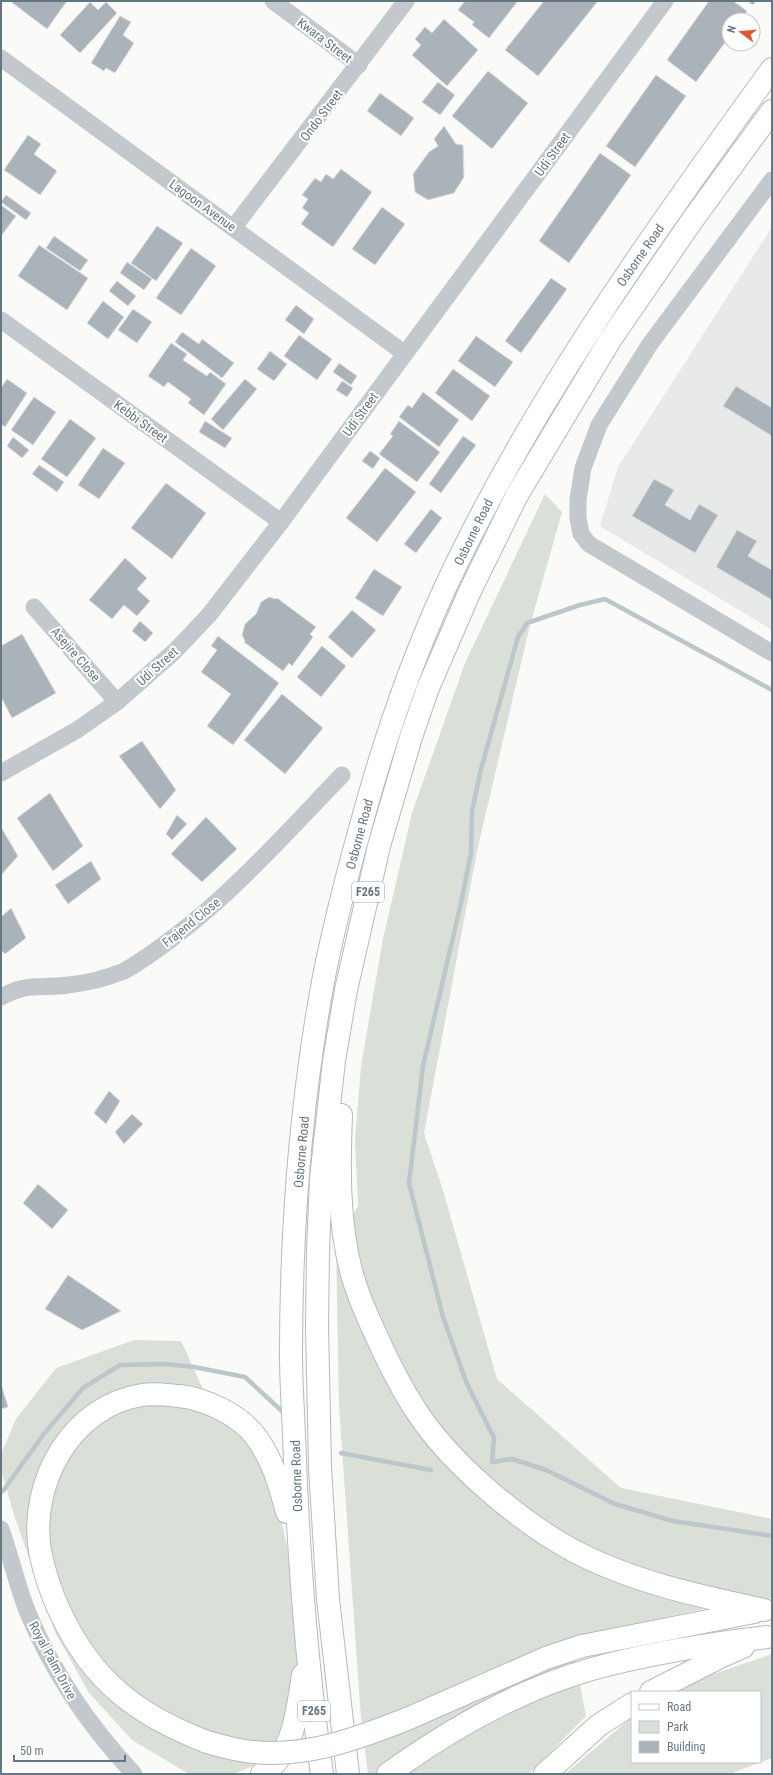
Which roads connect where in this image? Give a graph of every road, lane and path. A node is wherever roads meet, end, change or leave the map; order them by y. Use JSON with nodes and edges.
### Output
{"nodes":[{"id":1,"x":273,"y":1,"type":"edge"},
{"id":2,"x":406,"y":1,"type":"edge"},
{"id":3,"x":665,"y":1,"type":"edge"},
{"id":4,"x":1,"y":58,"type":"edge"},
{"id":5,"x":359,"y":65,"type":"junction"},
{"id":6,"x":772,"y":69,"type":"edge"},
{"id":7,"x":772,"y":110,"type":"edge"},
{"id":8,"x":772,"y":180,"type":"edge"},
{"id":9,"x":234,"y":227,"type":"junction"},
{"id":10,"x":2,"y":322,"type":"edge"},
{"id":11,"x":404,"y":353,"type":"junction"},
{"id":12,"x":281,"y":522,"type":"junction"},
{"id":13,"x":34,"y":607,"type":"dead end"},
{"id":14,"x":772,"y":653,"type":"edge"},
{"id":15,"x":117,"y":702,"type":"junction"},
{"id":16,"x":1,"y":773,"type":"edge"},
{"id":17,"x":342,"y":775,"type":"dead end"},
{"id":18,"x":1,"y":997,"type":"edge"},
{"id":19,"x":334,"y":1060,"type":"junction"},
{"id":20,"x":1,"y":1529,"type":"edge"},
{"id":21,"x":300,"y":1562,"type":"junction"},
{"id":22,"x":713,"y":1609,"type":"junction"},
{"id":23,"x":764,"y":1610,"type":"dead end"},
{"id":24,"x":767,"y":1638,"type":"dead end"},
{"id":25,"x":308,"y":1648,"type":"junction"},
{"id":26,"x":721,"y":1649,"type":"junction"},
{"id":27,"x":653,"y":1691,"type":"edge"},
{"id":28,"x":631,"y":1705,"type":"edge"},
{"id":29,"x":134,"y":1774,"type":"edge"},
{"id":30,"x":262,"y":1774,"type":"edge"},
{"id":31,"x":322,"y":1774,"type":"edge"},
{"id":32,"x":348,"y":1774,"type":"edge"},
{"id":33,"x":388,"y":1774,"type":"edge"},
{"id":34,"x":544,"y":1774,"type":"edge"}],
"edges":[{"from":1,"to":5,"type":"street","name":"Kwara Street"},
{"from":2,"to":5,"type":"street","name":"Ondo Street"},
{"from":3,"to":11,"type":"street","name":"Udi Street"},
{"from":4,"to":9,"type":"street","name":"Lagoon Avenue"},
{"from":5,"to":9,"type":"street","name":"Ondo Street"},
{"from":6,"to":21,"type":"main road","name":"Osborne Road","number":"F265"},
{"from":7,"to":19,"type":"main road","name":"Osborne Road","number":"F265"},
{"from":8,"to":14,"type":"street"},
{"from":9,"to":11,"type":"street","name":"Lagoon Avenue"},
{"from":10,"to":12,"type":"street","name":"Kebbi Street"},
{"from":11,"to":12,"type":"street","name":"Udi Street"},
{"from":12,"to":15,"type":"street","name":"Udi Street"},
{"from":13,"to":15,"type":"street","name":"Asejire Close"},
{"from":15,"to":16,"type":"street","name":"Udi Street"},
{"from":17,"to":18,"type":"street","name":"Frajend Close"},
{"from":19,"to":22,"type":"main road"},
{"from":19,"to":32,"type":"main road","name":"Osborne Road","number":"F265"},
{"from":20,"to":29,"type":"street","name":"Royal Palm Drive"},
{"from":21,"to":22,"type":"main road","bridge":true},
{"from":21,"to":25,"type":"main road","name":"Osborne Road","number":"F265"},
{"from":22,"to":23,"type":"main road"},
{"from":24,"to":26,"type":"main road"},
{"from":25,"to":30,"type":"main road"},
{"from":25,"to":31,"type":"main road","name":"Osborne Road","number":"F265"},
{"from":26,"to":27,"type":"main road"},
{"from":26,"to":33,"type":"main road"},
{"from":28,"to":34,"type":"main road"}]}
